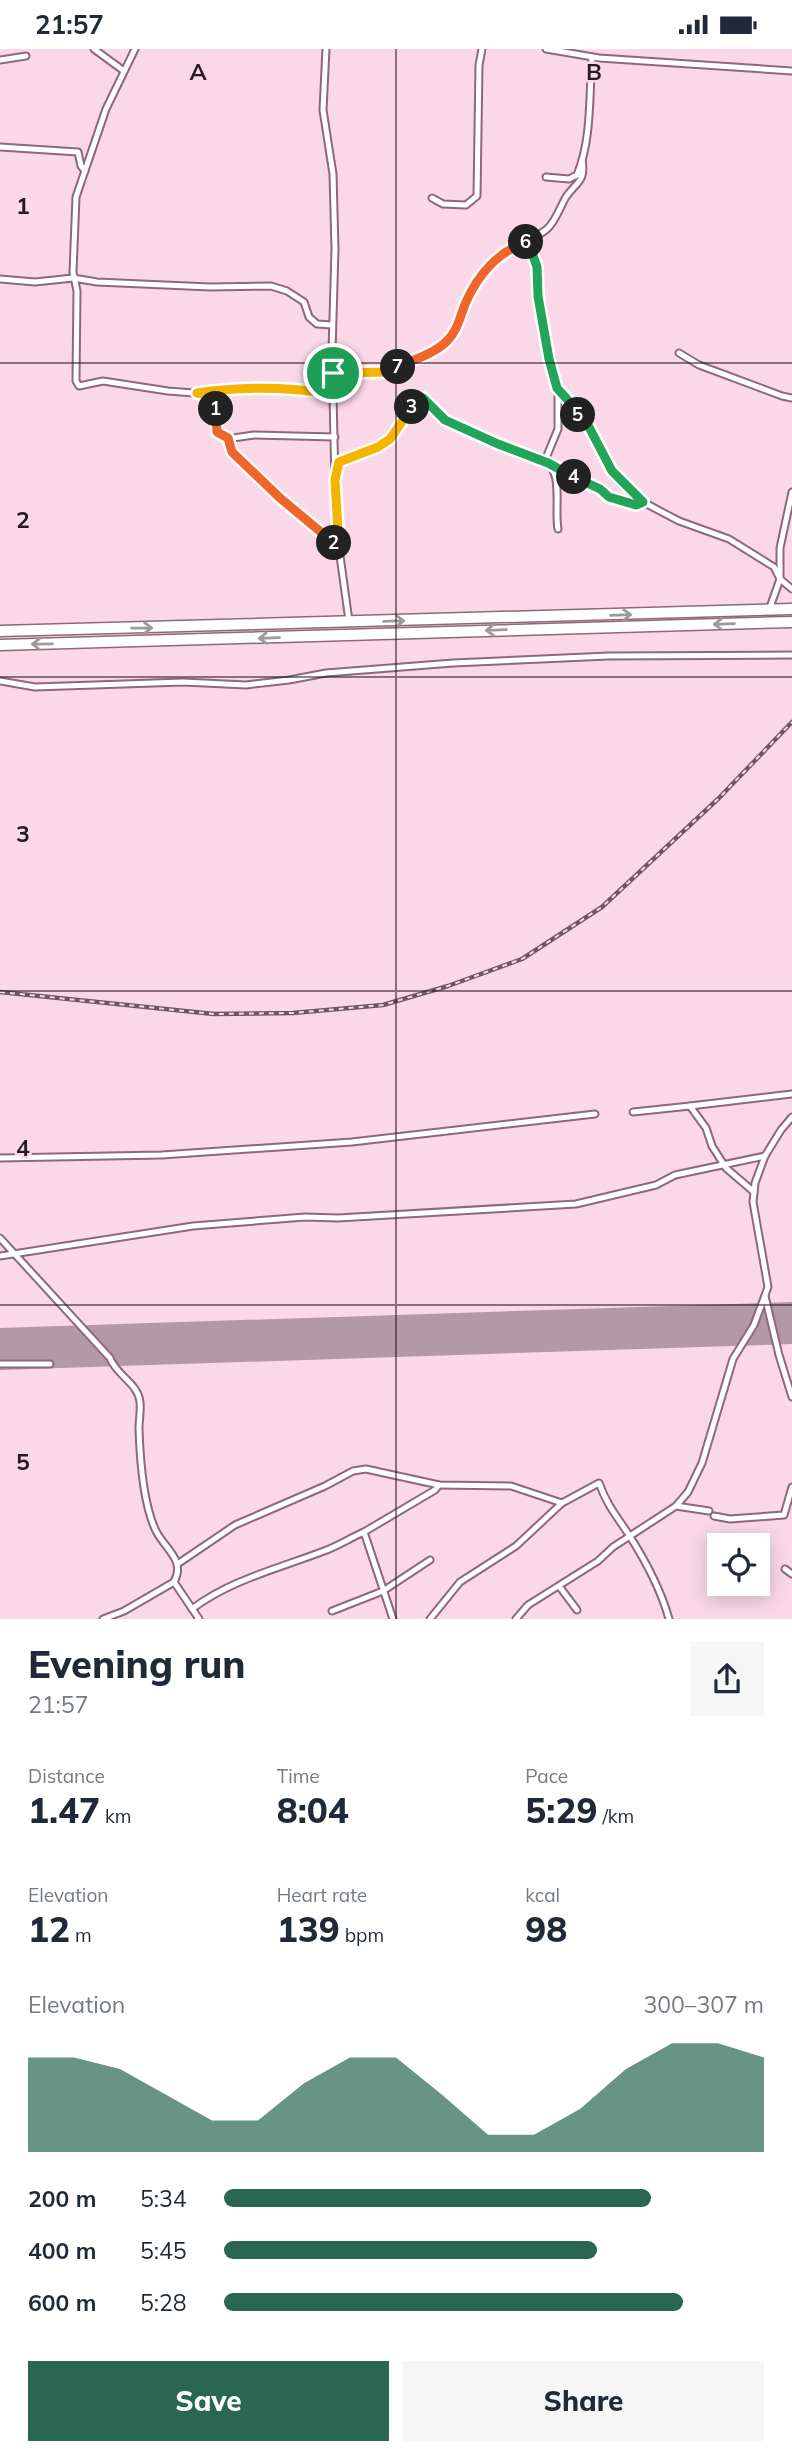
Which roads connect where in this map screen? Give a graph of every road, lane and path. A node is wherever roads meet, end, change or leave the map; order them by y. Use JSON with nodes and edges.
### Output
{"nodes":[{"id":1,"x":94,"y":49,"type":"edge"},
{"id":2,"x":135,"y":49,"type":"edge"},
{"id":3,"x":326,"y":49,"type":"edge"},
{"id":4,"x":482,"y":49,"type":"edge"},
{"id":5,"x":545,"y":49,"type":"edge"},
{"id":6,"x":631,"y":49,"type":"edge"},
{"id":7,"x":26,"y":56,"type":"dead end"},
{"id":8,"x":592,"y":57,"type":"junction"},
{"id":9,"x":632,"y":59,"type":"junction"},
{"id":10,"x":0,"y":60,"type":"edge"},
{"id":11,"x":124,"y":71,"type":"junction"},
{"id":12,"x":792,"y":71,"type":"edge"},
{"id":13,"x":0,"y":147,"type":"edge"},
{"id":14,"x":582,"y":160,"type":"junction"},
{"id":15,"x":85,"y":171,"type":"junction"},
{"id":16,"x":546,"y":177,"type":"dead end"},
{"id":17,"x":432,"y":198,"type":"dead end"},
{"id":18,"x":528,"y":241,"type":"junction"},
{"id":19,"x":74,"y":278,"type":"junction"},
{"id":20,"x":0,"y":279,"type":"edge"},
{"id":21,"x":332,"y":325,"type":"junction"},
{"id":22,"x":679,"y":353,"type":"dead end"},
{"id":23,"x":333,"y":373,"type":"junction"},
{"id":24,"x":557,"y":388,"type":"junction"},
{"id":25,"x":197,"y":393,"type":"junction"},
{"id":26,"x":334,"y":394,"type":"junction"},
{"id":27,"x":792,"y":398,"type":"edge"},
{"id":28,"x":335,"y":437,"type":"junction"},
{"id":29,"x":228,"y":438,"type":"junction"},
{"id":30,"x":548,"y":463,"type":"junction"},
{"id":31,"x":335,"y":480,"type":"junction"},
{"id":32,"x":792,"y":492,"type":"edge"},
{"id":33,"x":643,"y":502,"type":"junction"},
{"id":34,"x":558,"y":529,"type":"dead end"},
{"id":35,"x":339,"y":547,"type":"junction"},
{"id":36,"x":780,"y":579,"type":"junction"},
{"id":37,"x":792,"y":589,"type":"edge"},
{"id":38,"x":792,"y":609,"type":"edge"},
{"id":39,"x":769,"y":610,"type":"junction"},
{"id":40,"x":349,"y":622,"type":"junction"},
{"id":41,"x":792,"y":622,"type":"edge"},
{"id":42,"x":0,"y":631,"type":"edge"},
{"id":43,"x":0,"y":645,"type":"edge"},
{"id":44,"x":792,"y":655,"type":"edge"},
{"id":45,"x":0,"y":681,"type":"edge"},
{"id":46,"x":792,"y":1094,"type":"edge"},
{"id":47,"x":690,"y":1106,"type":"junction"},
{"id":48,"x":633,"y":1112,"type":"dead end"},
{"id":49,"x":595,"y":1114,"type":"dead end"},
{"id":50,"x":792,"y":1117,"type":"edge"},
{"id":51,"x":765,"y":1156,"type":"junction"},
{"id":52,"x":0,"y":1159,"type":"edge"},
{"id":53,"x":724,"y":1165,"type":"junction"},
{"id":54,"x":754,"y":1192,"type":"junction"},
{"id":55,"x":0,"y":1238,"type":"edge"},
{"id":56,"x":14,"y":1253,"type":"junction"},
{"id":57,"x":0,"y":1257,"type":"edge"},
{"id":58,"x":765,"y":1296,"type":"junction"},
{"id":59,"x":0,"y":1364,"type":"edge"},
{"id":60,"x":50,"y":1364,"type":"dead end"},
{"id":61,"x":792,"y":1397,"type":"edge"},
{"id":62,"x":439,"y":1485,"type":"junction"},
{"id":63,"x":792,"y":1487,"type":"edge"},
{"id":64,"x":562,"y":1503,"type":"junction"},
{"id":65,"x":676,"y":1506,"type":"junction"},
{"id":66,"x":709,"y":1511,"type":"dead end"},
{"id":67,"x":784,"y":1515,"type":"junction"},
{"id":68,"x":714,"y":1516,"type":"dead end"},
{"id":69,"x":792,"y":1516,"type":"edge"},
{"id":70,"x":364,"y":1532,"type":"junction"},
{"id":71,"x":629,"y":1535,"type":"junction"},
{"id":72,"x":430,"y":1560,"type":"dead end"},
{"id":73,"x":179,"y":1563,"type":"junction"},
{"id":74,"x":785,"y":1569,"type":"dead end"},
{"id":75,"x":792,"y":1574,"type":"edge"},
{"id":76,"x":174,"y":1582,"type":"junction"},
{"id":77,"x":559,"y":1586,"type":"junction"},
{"id":78,"x":383,"y":1591,"type":"junction"},
{"id":79,"x":192,"y":1609,"type":"junction"},
{"id":80,"x":577,"y":1610,"type":"dead end"},
{"id":81,"x":332,"y":1611,"type":"dead end"},
{"id":82,"x":103,"y":1619,"type":"edge"},
{"id":83,"x":199,"y":1619,"type":"edge"},
{"id":84,"x":393,"y":1619,"type":"edge"},
{"id":85,"x":430,"y":1619,"type":"edge"},
{"id":86,"x":516,"y":1619,"type":"edge"},
{"id":87,"x":669,"y":1619,"type":"edge"}],
"edges":[{"from":1,"to":11,"type":"street"},
{"from":2,"to":11,"type":"street"},
{"from":3,"to":21,"type":"street"},
{"from":4,"to":17,"type":"street"},
{"from":5,"to":8,"type":"street"},
{"from":6,"to":9,"type":"street"},
{"from":7,"to":10,"type":"street"},
{"from":8,"to":9,"type":"street"},
{"from":8,"to":14,"type":"street"},
{"from":9,"to":12,"type":"street"},
{"from":11,"to":15,"type":"street"},
{"from":13,"to":15,"type":"street"},
{"from":14,"to":16,"type":"street"},
{"from":14,"to":18,"type":"street"},
{"from":15,"to":19,"type":"street"},
{"from":18,"to":23,"type":"street"},
{"from":18,"to":24,"type":"street"},
{"from":19,"to":20,"type":"street"},
{"from":19,"to":21,"type":"street"},
{"from":19,"to":25,"type":"street"},
{"from":21,"to":23,"type":"street"},
{"from":22,"to":27,"type":"street"},
{"from":23,"to":26,"type":"street"},
{"from":24,"to":30,"type":"street"},
{"from":24,"to":33,"type":"street"},
{"from":25,"to":26,"type":"street"},
{"from":25,"to":29,"type":"street"},
{"from":26,"to":28,"type":"street"},
{"from":28,"to":29,"type":"street"},
{"from":28,"to":31,"type":"street"},
{"from":29,"to":35,"type":"street"},
{"from":30,"to":31,"type":"street"},
{"from":30,"to":33,"type":"street"},
{"from":30,"to":34,"type":"street"},
{"from":31,"to":35,"type":"street"},
{"from":32,"to":36,"type":"street"},
{"from":33,"to":36,"type":"street"},
{"from":35,"to":40,"type":"street"},
{"from":36,"to":37,"type":"street"},
{"from":36,"to":39,"type":"street"},
{"from":38,"to":39,"type":"highway"},
{"from":40,"to":39,"type":"highway","one_way":true},
{"from":42,"to":40,"type":"highway","one_way":true},
{"from":41,"to":43,"type":"highway","one_way":true},
{"from":44,"to":45,"type":"street"},
{"from":46,"to":47,"type":"street"},
{"from":47,"to":48,"type":"street"},
{"from":47,"to":53,"type":"street"},
{"from":49,"to":52,"type":"street"},
{"from":50,"to":51,"type":"street"},
{"from":51,"to":53,"type":"street"},
{"from":51,"to":54,"type":"street"},
{"from":53,"to":54,"type":"street"},
{"from":53,"to":56,"type":"street"},
{"from":54,"to":58,"type":"street"},
{"from":55,"to":56,"type":"street"},
{"from":56,"to":57,"type":"street"},
{"from":56,"to":73,"type":"street"},
{"from":58,"to":61,"type":"street"},
{"from":58,"to":65,"type":"street"},
{"from":59,"to":60,"type":"street"},
{"from":62,"to":64,"type":"street"},
{"from":62,"to":70,"type":"street"},
{"from":62,"to":73,"type":"street"},
{"from":63,"to":67,"type":"street"},
{"from":64,"to":71,"type":"street"},
{"from":64,"to":85,"type":"street"},
{"from":65,"to":66,"type":"street"},
{"from":65,"to":71,"type":"street"},
{"from":67,"to":68,"type":"street"},
{"from":67,"to":69,"type":"street"},
{"from":70,"to":78,"type":"street"},
{"from":70,"to":79,"type":"street"},
{"from":71,"to":77,"type":"street"},
{"from":71,"to":87,"type":"street"},
{"from":72,"to":78,"type":"street"},
{"from":73,"to":76,"type":"street"},
{"from":74,"to":75,"type":"street"},
{"from":76,"to":79,"type":"street"},
{"from":76,"to":82,"type":"street"},
{"from":77,"to":80,"type":"street"},
{"from":77,"to":86,"type":"street"},
{"from":78,"to":81,"type":"street"},
{"from":78,"to":84,"type":"street"},
{"from":79,"to":83,"type":"street"}]}
